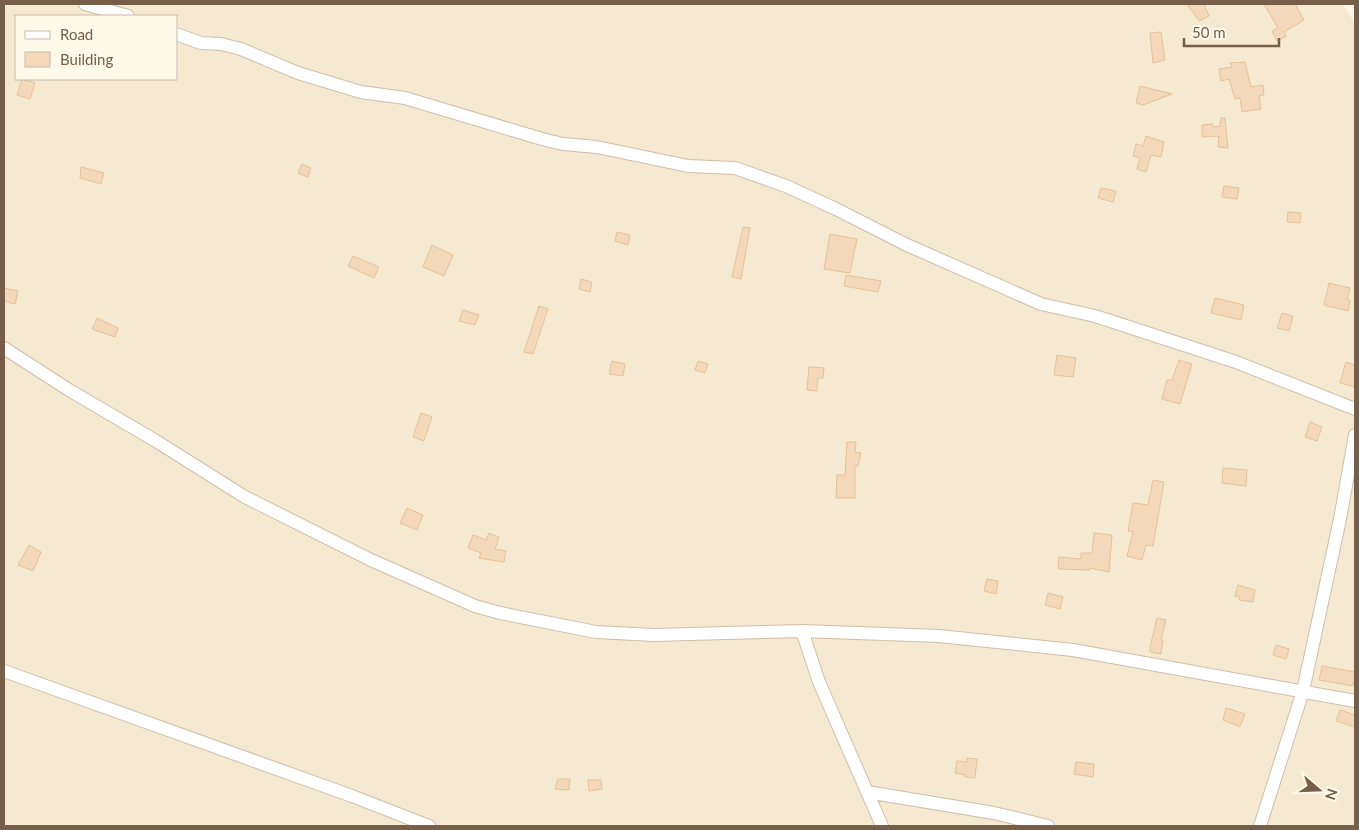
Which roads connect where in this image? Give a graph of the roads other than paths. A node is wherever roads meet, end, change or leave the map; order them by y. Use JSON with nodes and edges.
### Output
{"nodes":[{"id":1,"x":85,"y":4,"type":"edge"},
{"id":2,"x":124,"y":15,"type":"edge"},
{"id":3,"x":178,"y":35,"type":"edge"},
{"id":4,"x":4,"y":348,"type":"edge"},
{"id":5,"x":1355,"y":409,"type":"edge"},
{"id":6,"x":1355,"y":435,"type":"edge"},
{"id":7,"x":802,"y":632,"type":"junction"},
{"id":8,"x":4,"y":671,"type":"edge"},
{"id":9,"x":1303,"y":691,"type":"junction"},
{"id":10,"x":1355,"y":701,"type":"edge"},
{"id":11,"x":868,"y":792,"type":"junction"},
{"id":12,"x":429,"y":826,"type":"edge"},
{"id":13,"x":882,"y":826,"type":"edge"},
{"id":14,"x":1048,"y":826,"type":"edge"},
{"id":15,"x":1260,"y":826,"type":"edge"}],
"edges":[{"from":1,"to":2,"type":"street"},
{"from":3,"to":5,"type":"street"},
{"from":4,"to":7,"type":"street"},
{"from":6,"to":9,"type":"street"},
{"from":7,"to":9,"type":"street"},
{"from":7,"to":11,"type":"street"},
{"from":8,"to":12,"type":"street"},
{"from":9,"to":10,"type":"street"},
{"from":9,"to":15,"type":"street"},
{"from":11,"to":13,"type":"street"},
{"from":11,"to":14,"type":"street"}]}
